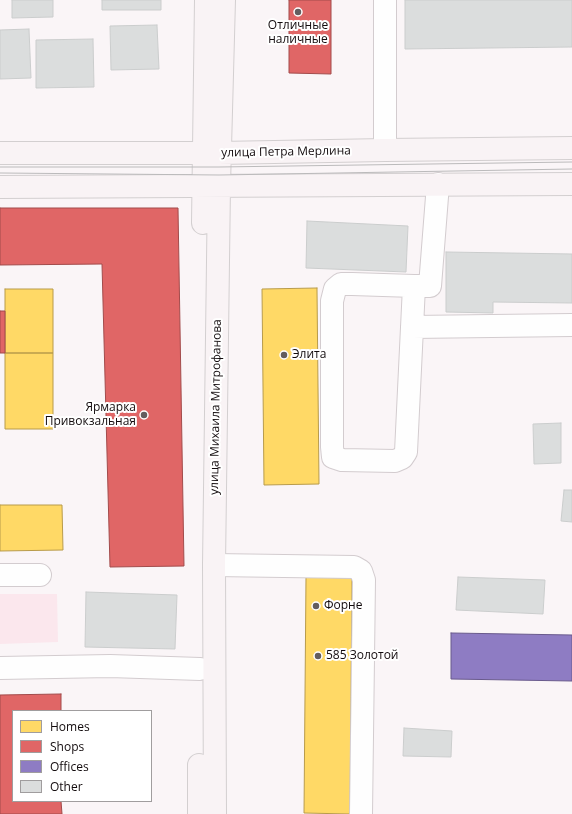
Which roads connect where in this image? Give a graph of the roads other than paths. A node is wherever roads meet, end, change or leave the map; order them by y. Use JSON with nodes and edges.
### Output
{"nodes":[{"id":1,"x":206,"y":0,"type":"edge"},
{"id":2,"x":224,"y":0,"type":"edge"},
{"id":3,"x":385,"y":0,"type":"edge"},
{"id":4,"x":572,"y":148,"type":"edge"},
{"id":5,"x":385,"y":150,"type":"junction"},
{"id":6,"x":0,"y":153,"type":"edge"},
{"id":7,"x":211,"y":153,"type":"junction"},
{"id":8,"x":438,"y":184,"type":"junction"},
{"id":9,"x":572,"y":184,"type":"edge"},
{"id":10,"x":211,"y":185,"type":"junction"},
{"id":11,"x":0,"y":187,"type":"edge"},
{"id":12,"x":414,"y":286,"type":"junction"},
{"id":13,"x":572,"y":325,"type":"edge"},
{"id":14,"x":412,"y":327,"type":"junction"},
{"id":15,"x":208,"y":565,"type":"junction"},
{"id":16,"x":0,"y":575,"type":"edge"},
{"id":17,"x":40,"y":575,"type":"dead end"},
{"id":18,"x":0,"y":668,"type":"edge"},
{"id":19,"x":200,"y":668,"type":"junction"},
{"id":20,"x":199,"y":814,"type":"edge"},
{"id":21,"x":215,"y":814,"type":"edge"},
{"id":22,"x":361,"y":814,"type":"edge"}],
"edges":[{"from":1,"to":7,"type":"main road","name":"улица Михаила Митрофанова"},
{"from":2,"to":7,"type":"main road","name":"улица Михаила Митрофанова"},
{"from":3,"to":5,"type":"lane"},
{"from":4,"to":5,"type":"main road","name":"улица Петра Мерлина"},
{"from":5,"to":7,"type":"main road","name":"улица Петра Мерлина"},
{"from":6,"to":7,"type":"main road","name":"улица Петра Мерлина"},
{"from":7,"to":10,"type":"main road","name":"улица Михаила Митрофанова"},
{"from":8,"to":9,"type":"main road"},
{"from":8,"to":10,"type":"main road"},
{"from":8,"to":12,"type":"lane"},
{"from":10,"to":11,"type":"main road"},
{"from":10,"to":15,"type":"main road","name":"улица Михаила Митрофанова"},
{"from":12,"to":14,"type":"lane"},
{"from":12,"to":14,"type":"lane"},
{"from":13,"to":14,"type":"lane"},
{"from":15,"to":19,"type":"main road","name":"улица Михаила Митрофанова"},
{"from":15,"to":21,"type":"main road","name":"улица Михаила Митрофанова"},
{"from":15,"to":22,"type":"lane"},
{"from":16,"to":17,"type":"lane"},
{"from":18,"to":19,"type":"lane"},
{"from":19,"to":20,"type":"main road","name":"улица Михаила Митрофанова"}]}
